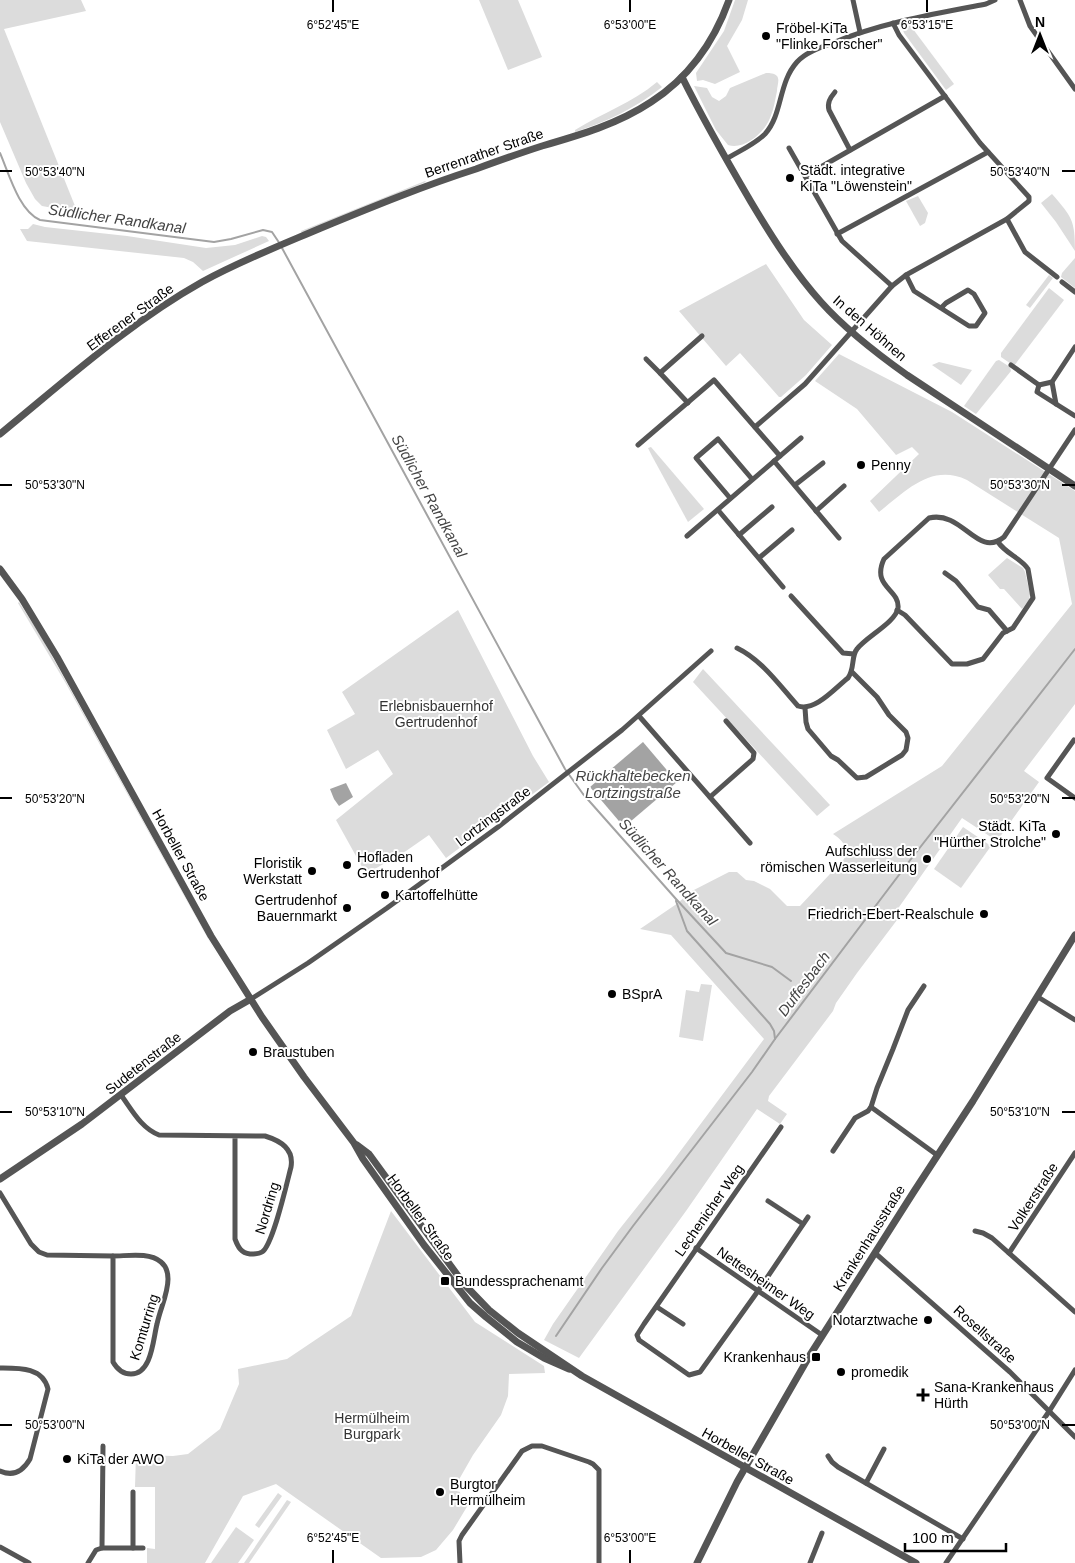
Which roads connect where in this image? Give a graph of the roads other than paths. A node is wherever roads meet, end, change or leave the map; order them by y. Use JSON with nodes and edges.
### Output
{"nodes":[{"id":1,"x":729,"y":0,"type":"edge"},
{"id":2,"x":853,"y":0,"type":"edge"},
{"id":3,"x":995,"y":0,"type":"edge"},
{"id":4,"x":1020,"y":0,"type":"edge"},
{"id":5,"x":893,"y":23,"type":"junction"},
{"id":6,"x":860,"y":32,"type":"junction"},
{"id":7,"x":682,"y":77,"type":"junction"},
{"id":8,"x":1075,"y":88,"type":"edge"},
{"id":9,"x":834,"y":92,"type":"dead end"},
{"id":10,"x":945,"y":96,"type":"junction"},
{"id":11,"x":789,"y":148,"type":"dead end"},
{"id":12,"x":850,"y":150,"type":"junction"},
{"id":13,"x":988,"y":152,"type":"junction"},
{"id":14,"x":726,"y":158,"type":"junction"},
{"id":15,"x":805,"y":176,"type":"junction"},
{"id":16,"x":1007,"y":219,"type":"junction"},
{"id":17,"x":837,"y":234,"type":"junction"},
{"id":18,"x":288,"y":242,"type":"joint"},
{"id":19,"x":906,"y":275,"type":"junction"},
{"id":20,"x":1057,"y":277,"type":"dead end"},
{"id":21,"x":1062,"y":282,"type":"dead end"},
{"id":22,"x":892,"y":286,"type":"junction"},
{"id":23,"x":1075,"y":292,"type":"edge"},
{"id":24,"x":941,"y":308,"type":"junction"},
{"id":25,"x":851,"y":332,"type":"junction"},
{"id":26,"x":702,"y":336,"type":"dead end"},
{"id":27,"x":1075,"y":347,"type":"edge"},
{"id":28,"x":646,"y":359,"type":"dead end"},
{"id":29,"x":1011,"y":365,"type":"dead end"},
{"id":30,"x":660,"y":373,"type":"junction"},
{"id":31,"x":1052,"y":382,"type":"junction"},
{"id":32,"x":1039,"y":385,"type":"junction"},
{"id":33,"x":688,"y":403,"type":"junction"},
{"id":34,"x":1056,"y":404,"type":"junction"},
{"id":35,"x":1075,"y":416,"type":"edge"},
{"id":36,"x":755,"y":427,"type":"junction"},
{"id":37,"x":1075,"y":430,"type":"edge"},
{"id":38,"x":0,"y":434,"type":"edge"},
{"id":39,"x":1069,"y":437,"type":"junction"},
{"id":40,"x":801,"y":438,"type":"dead end"},
{"id":41,"x":1075,"y":440,"type":"edge"},
{"id":42,"x":638,"y":445,"type":"dead end"},
{"id":43,"x":780,"y":456,"type":"junction"},
{"id":44,"x":774,"y":461,"type":"junction"},
{"id":45,"x":823,"y":463,"type":"dead end"},
{"id":46,"x":1049,"y":469,"type":"junction"},
{"id":47,"x":752,"y":479,"type":"junction"},
{"id":48,"x":796,"y":485,"type":"junction"},
{"id":49,"x":844,"y":486,"type":"dead end"},
{"id":50,"x":1075,"y":486,"type":"edge"},
{"id":51,"x":730,"y":498,"type":"junction"},
{"id":52,"x":772,"y":507,"type":"dead end"},
{"id":53,"x":718,"y":510,"type":"junction"},
{"id":54,"x":816,"y":511,"type":"junction"},
{"id":55,"x":792,"y":530,"type":"dead end"},
{"id":56,"x":739,"y":535,"type":"junction"},
{"id":57,"x":687,"y":536,"type":"dead end"},
{"id":58,"x":839,"y":538,"type":"dead end"},
{"id":59,"x":998,"y":542,"type":"junction"},
{"id":60,"x":759,"y":558,"type":"junction"},
{"id":61,"x":0,"y":569,"type":"edge"},
{"id":62,"x":946,"y":573,"type":"dead end"},
{"id":63,"x":783,"y":587,"type":"dead end"},
{"id":64,"x":791,"y":596,"type":"dead end"},
{"id":65,"x":898,"y":610,"type":"junction"},
{"id":66,"x":1007,"y":631,"type":"junction"},
{"id":67,"x":737,"y":648,"type":"dead end"},
{"id":68,"x":711,"y":652,"type":"dead end"},
{"id":69,"x":854,"y":654,"type":"junction"},
{"id":70,"x":852,"y":672,"type":"junction"},
{"id":71,"x":804,"y":708,"type":"junction"},
{"id":72,"x":638,"y":716,"type":"junction"},
{"id":73,"x":726,"y":721,"type":"dead end"},
{"id":74,"x":1074,"y":740,"type":"dead end"},
{"id":75,"x":710,"y":797,"type":"junction"},
{"id":76,"x":1075,"y":798,"type":"edge"},
{"id":77,"x":750,"y":843,"type":"dead end"},
{"id":78,"x":1075,"y":935,"type":"edge"},
{"id":79,"x":924,"y":986,"type":"dead end"},
{"id":80,"x":1038,"y":997,"type":"junction"},
{"id":81,"x":251,"y":999,"type":"junction"},
{"id":82,"x":1075,"y":1020,"type":"edge"},
{"id":83,"x":121,"y":1095,"type":"junction"},
{"id":84,"x":871,"y":1107,"type":"junction"},
{"id":85,"x":781,"y":1127,"type":"dead end"},
{"id":86,"x":235,"y":1136,"type":"junction"},
{"id":87,"x":833,"y":1150,"type":"dead end"},
{"id":88,"x":1075,"y":1153,"type":"edge"},
{"id":89,"x":937,"y":1155,"type":"junction"},
{"id":90,"x":0,"y":1179,"type":"edge"},
{"id":91,"x":0,"y":1193,"type":"edge"},
{"id":92,"x":768,"y":1201,"type":"dead end"},
{"id":93,"x":808,"y":1217,"type":"dead end"},
{"id":94,"x":803,"y":1224,"type":"junction"},
{"id":95,"x":975,"y":1231,"type":"dead end"},
{"id":96,"x":696,"y":1248,"type":"junction"},
{"id":97,"x":875,"y":1252,"type":"junction"},
{"id":98,"x":1009,"y":1253,"type":"junction"},
{"id":99,"x":113,"y":1256,"type":"junction"},
{"id":100,"x":758,"y":1291,"type":"junction"},
{"id":101,"x":657,"y":1306,"type":"junction"},
{"id":102,"x":1075,"y":1312,"type":"edge"},
{"id":103,"x":683,"y":1324,"type":"dead end"},
{"id":104,"x":822,"y":1335,"type":"junction"},
{"id":105,"x":0,"y":1368,"type":"edge"},
{"id":106,"x":1075,"y":1370,"type":"edge"},
{"id":107,"x":1050,"y":1410,"type":"junction"},
{"id":108,"x":1075,"y":1436,"type":"edge"},
{"id":109,"x":103,"y":1446,"type":"dead end"},
{"id":110,"x":884,"y":1449,"type":"dead end"},
{"id":111,"x":828,"y":1456,"type":"dead end"},
{"id":112,"x":745,"y":1467,"type":"junction"},
{"id":113,"x":0,"y":1471,"type":"edge"},
{"id":114,"x":866,"y":1483,"type":"junction"},
{"id":115,"x":133,"y":1492,"type":"dead end"},
{"id":116,"x":822,"y":1533,"type":"dead end"},
{"id":117,"x":963,"y":1539,"type":"junction"},
{"id":118,"x":0,"y":1547,"type":"edge"},
{"id":119,"x":102,"y":1548,"type":"junction"},
{"id":120,"x":133,"y":1548,"type":"junction"},
{"id":121,"x":143,"y":1548,"type":"dead end"},
{"id":122,"x":29,"y":1563,"type":"edge"},
{"id":123,"x":88,"y":1563,"type":"edge"},
{"id":124,"x":460,"y":1563,"type":"edge"},
{"id":125,"x":599,"y":1563,"type":"edge"},
{"id":126,"x":697,"y":1563,"type":"edge"},
{"id":127,"x":810,"y":1563,"type":"edge"},
{"id":128,"x":916,"y":1563,"type":"edge"},
{"id":129,"x":946,"y":1563,"type":"edge"}],
"edges":[{"from":1,"to":7,"type":"street"},
{"from":2,"to":6,"type":"street"},
{"from":3,"to":5,"type":"street"},
{"from":4,"to":8,"type":"street"},
{"from":5,"to":6,"type":"street"},
{"from":5,"to":10,"type":"street"},
{"from":6,"to":14,"type":"street"},
{"from":7,"to":14,"type":"street","name":"In den Höhnen"},
{"from":7,"to":18,"type":"street","name":"Berrenrather Straße"},
{"from":9,"to":12,"type":"street"},
{"from":10,"to":12,"type":"street"},
{"from":10,"to":13,"type":"street"},
{"from":11,"to":15,"type":"street"},
{"from":12,"to":15,"type":"street"},
{"from":13,"to":16,"type":"street"},
{"from":13,"to":17,"type":"street"},
{"from":14,"to":25,"type":"street","name":"In den Höhnen"},
{"from":15,"to":17,"type":"street"},
{"from":16,"to":19,"type":"street"},
{"from":16,"to":20,"type":"street"},
{"from":17,"to":22,"type":"street"},
{"from":18,"to":38,"type":"street","name":"Efferener Straße"},
{"from":19,"to":22,"type":"street"},
{"from":19,"to":24,"type":"street"},
{"from":21,"to":23,"type":"street"},
{"from":22,"to":25,"type":"street"},
{"from":24,"to":24,"type":"street"},
{"from":25,"to":36,"type":"street"},
{"from":25,"to":46,"type":"street","name":"In den Höhnen"},
{"from":26,"to":30,"type":"street"},
{"from":27,"to":31,"type":"street"},
{"from":28,"to":30,"type":"street"},
{"from":29,"to":32,"type":"street"},
{"from":30,"to":33,"type":"street"},
{"from":31,"to":32,"type":"street"},
{"from":31,"to":34,"type":"street"},
{"from":32,"to":34,"type":"street"},
{"from":33,"to":36,"type":"street"},
{"from":33,"to":42,"type":"street"},
{"from":34,"to":35,"type":"street"},
{"from":36,"to":43,"type":"street"},
{"from":37,"to":39,"type":"street"},
{"from":39,"to":41,"type":"street"},
{"from":39,"to":46,"type":"street"},
{"from":40,"to":43,"type":"street"},
{"from":43,"to":44,"type":"street"},
{"from":44,"to":47,"type":"street"},
{"from":44,"to":48,"type":"street"},
{"from":45,"to":48,"type":"street"},
{"from":46,"to":50,"type":"street","name":"In den Höhnen"},
{"from":46,"to":59,"type":"street"},
{"from":47,"to":51,"type":"street"},
{"from":47,"to":51,"type":"street"},
{"from":48,"to":54,"type":"street"},
{"from":49,"to":54,"type":"street"},
{"from":51,"to":53,"type":"street"},
{"from":52,"to":56,"type":"street"},
{"from":53,"to":56,"type":"street"},
{"from":53,"to":57,"type":"street"},
{"from":54,"to":58,"type":"street"},
{"from":55,"to":60,"type":"street"},
{"from":56,"to":60,"type":"street"},
{"from":59,"to":65,"type":"street"},
{"from":59,"to":66,"type":"street"},
{"from":60,"to":63,"type":"street"},
{"from":61,"to":81,"type":"street","name":"Horbeller Straße"},
{"from":62,"to":66,"type":"street"},
{"from":64,"to":69,"type":"street"},
{"from":65,"to":66,"type":"street"},
{"from":65,"to":69,"type":"street"},
{"from":67,"to":71,"type":"street"},
{"from":68,"to":72,"type":"street","name":"Lortzingstraße"},
{"from":69,"to":70,"type":"street"},
{"from":70,"to":71,"type":"street"},
{"from":70,"to":71,"type":"street"},
{"from":72,"to":75,"type":"street"},
{"from":72,"to":81,"type":"street","name":"Lortzingstraße"},
{"from":73,"to":75,"type":"street"},
{"from":74,"to":76,"type":"street"},
{"from":75,"to":77,"type":"street"},
{"from":78,"to":80,"type":"street","name":"Krankenhausstraße"},
{"from":79,"to":84,"type":"street"},
{"from":80,"to":82,"type":"street"},
{"from":80,"to":89,"type":"street","name":"Krankenhausstraße"},
{"from":81,"to":83,"type":"street","name":"Sudetenstraße"},
{"from":81,"to":112,"type":"street","name":"Horbeller Straße"},
{"from":83,"to":86,"type":"street","name":"Nordring"},
{"from":83,"to":90,"type":"street","name":"Sudetenstraße"},
{"from":84,"to":87,"type":"street"},
{"from":84,"to":89,"type":"street"},
{"from":85,"to":96,"type":"street","name":"Lechenicher Weg"},
{"from":86,"to":86,"type":"street","name":"Nordring"},
{"from":88,"to":98,"type":"street","name":"Volkerstraße"},
{"from":89,"to":97,"type":"street","name":"Krankenhausstraße"},
{"from":91,"to":99,"type":"street","name":"Komturring"},
{"from":92,"to":94,"type":"street"},
{"from":93,"to":94,"type":"street"},
{"from":94,"to":100,"type":"street"},
{"from":95,"to":98,"type":"street"},
{"from":96,"to":100,"type":"street","name":"Nettesheimer Weg"},
{"from":96,"to":101,"type":"street","name":"Lechenicher Weg"},
{"from":97,"to":104,"type":"street","name":"Krankenhausstraße"},
{"from":97,"to":107,"type":"street","name":"Rosellstraße"},
{"from":98,"to":102,"type":"street"},
{"from":99,"to":99,"type":"street","name":"Komturring"},
{"from":100,"to":101,"type":"street","name":"Lechenicher Weg"},
{"from":100,"to":104,"type":"street","name":"Nettesheimer Weg"},
{"from":101,"to":103,"type":"street"},
{"from":104,"to":112,"type":"street","name":"Krankenhausstraße"},
{"from":105,"to":113,"type":"street"},
{"from":106,"to":107,"type":"street"},
{"from":107,"to":108,"type":"street","name":"Rosellstraße"},
{"from":107,"to":117,"type":"street"},
{"from":109,"to":119,"type":"street"},
{"from":110,"to":114,"type":"street"},
{"from":111,"to":114,"type":"street"},
{"from":112,"to":126,"type":"street","name":"Krankenhausstraße"},
{"from":112,"to":128,"type":"street","name":"Horbeller Straße"},
{"from":114,"to":117,"type":"street"},
{"from":115,"to":120,"type":"street"},
{"from":116,"to":127,"type":"street"},
{"from":117,"to":129,"type":"street"},
{"from":118,"to":122,"type":"street"},
{"from":119,"to":120,"type":"street"},
{"from":119,"to":123,"type":"street"},
{"from":120,"to":121,"type":"street"},
{"from":124,"to":125,"type":"street"}]}
